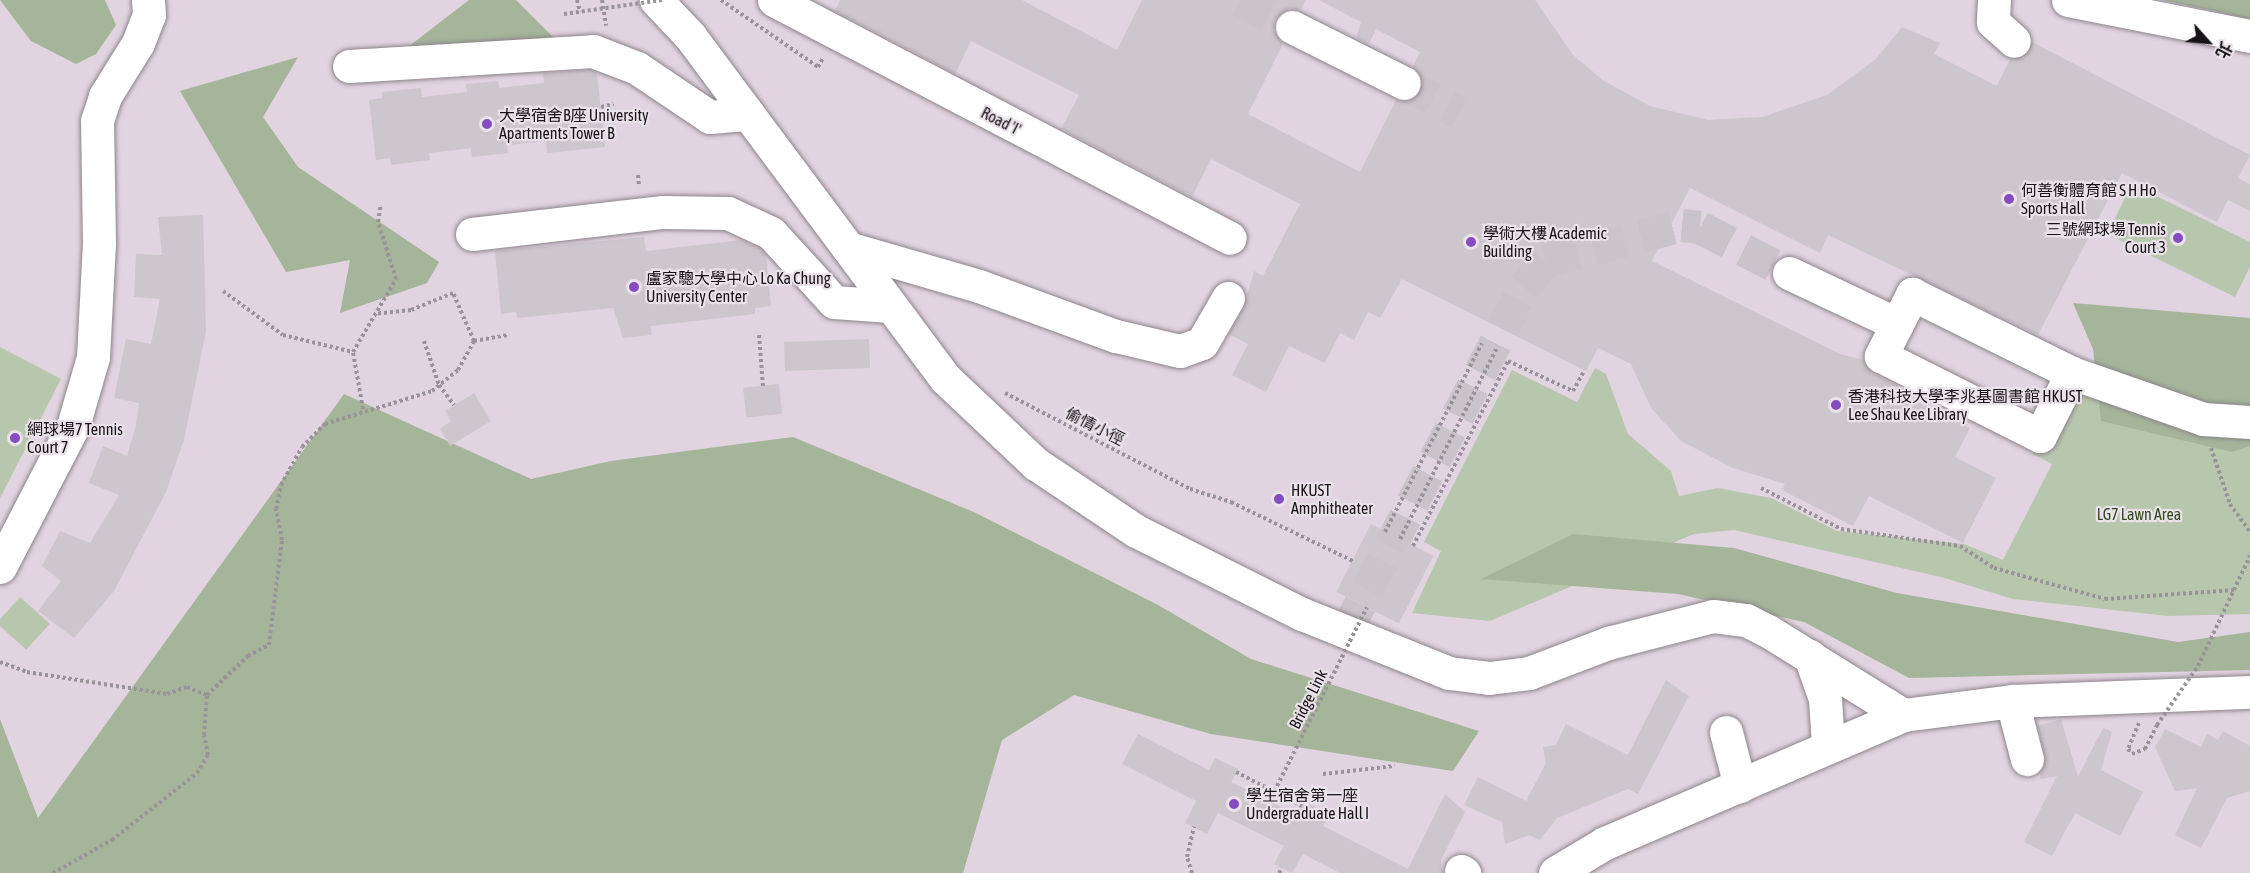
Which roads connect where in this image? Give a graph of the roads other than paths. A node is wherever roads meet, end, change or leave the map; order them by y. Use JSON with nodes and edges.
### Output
{"nodes":[{"id":1,"x":148,"y":0,"type":"edge"},
{"id":2,"x":656,"y":0,"type":"edge"},
{"id":3,"x":774,"y":0,"type":"edge"},
{"id":4,"x":1994,"y":0,"type":"edge"},
{"id":5,"x":2068,"y":0,"type":"edge"},
{"id":6,"x":1292,"y":27,"type":"tunnel mouth"},
{"id":7,"x":2250,"y":36,"type":"edge"},
{"id":8,"x":2014,"y":41,"type":"dead end"},
{"id":9,"x":349,"y":66,"type":"dead end"},
{"id":10,"x":1404,"y":83,"type":"tunnel mouth"},
{"id":11,"x":748,"y":114,"type":"junction"},
{"id":12,"x":472,"y":234,"type":"dead end"},
{"id":13,"x":1230,"y":238,"type":"dead end"},
{"id":14,"x":848,"y":248,"type":"junction"},
{"id":15,"x":1789,"y":273,"type":"tunnel mouth"},
{"id":16,"x":1228,"y":297,"type":"dead end"},
{"id":17,"x":890,"y":306,"type":"junction"},
{"id":18,"x":1897,"y":324,"type":"junction"},
{"id":19,"x":2072,"y":373,"type":"junction"},
{"id":20,"x":2250,"y":422,"type":"edge"},
{"id":21,"x":0,"y":567,"type":"edge"},
{"id":22,"x":1810,"y":656,"type":"junction"},
{"id":23,"x":2250,"y":692,"type":"edge"},
{"id":24,"x":2012,"y":700,"type":"junction"},
{"id":25,"x":1903,"y":715,"type":"junction"},
{"id":26,"x":1726,"y":732,"type":"dead end"},
{"id":27,"x":1828,"y":746,"type":"junction"},
{"id":28,"x":2027,"y":759,"type":"dead end"},
{"id":29,"x":1740,"y":786,"type":"junction"},
{"id":30,"x":1555,"y":873,"type":"edge"}],
"edges":[{"from":1,"to":21,"type":"street"},
{"from":2,"to":11,"type":"street"},
{"from":3,"to":13,"type":"street","name":"Road 'I'"},
{"from":4,"to":8,"type":"street"},
{"from":5,"to":7,"type":"street"},
{"from":6,"to":10,"type":"street"},
{"from":9,"to":11,"type":"street"},
{"from":11,"to":14,"type":"street"},
{"from":12,"to":17,"type":"street"},
{"from":14,"to":16,"type":"street"},
{"from":14,"to":17,"type":"street"},
{"from":15,"to":18,"type":"street"},
{"from":17,"to":22,"type":"street"},
{"from":18,"to":19,"type":"street"},
{"from":18,"to":19,"type":"street"},
{"from":19,"to":20,"type":"street"},
{"from":22,"to":25,"type":"street"},
{"from":22,"to":27,"type":"street"},
{"from":23,"to":24,"type":"street"},
{"from":24,"to":25,"type":"street"},
{"from":24,"to":28,"type":"street"},
{"from":25,"to":27,"type":"street"},
{"from":26,"to":29,"type":"street"},
{"from":27,"to":29,"type":"street"},
{"from":29,"to":30,"type":"street"}]}
